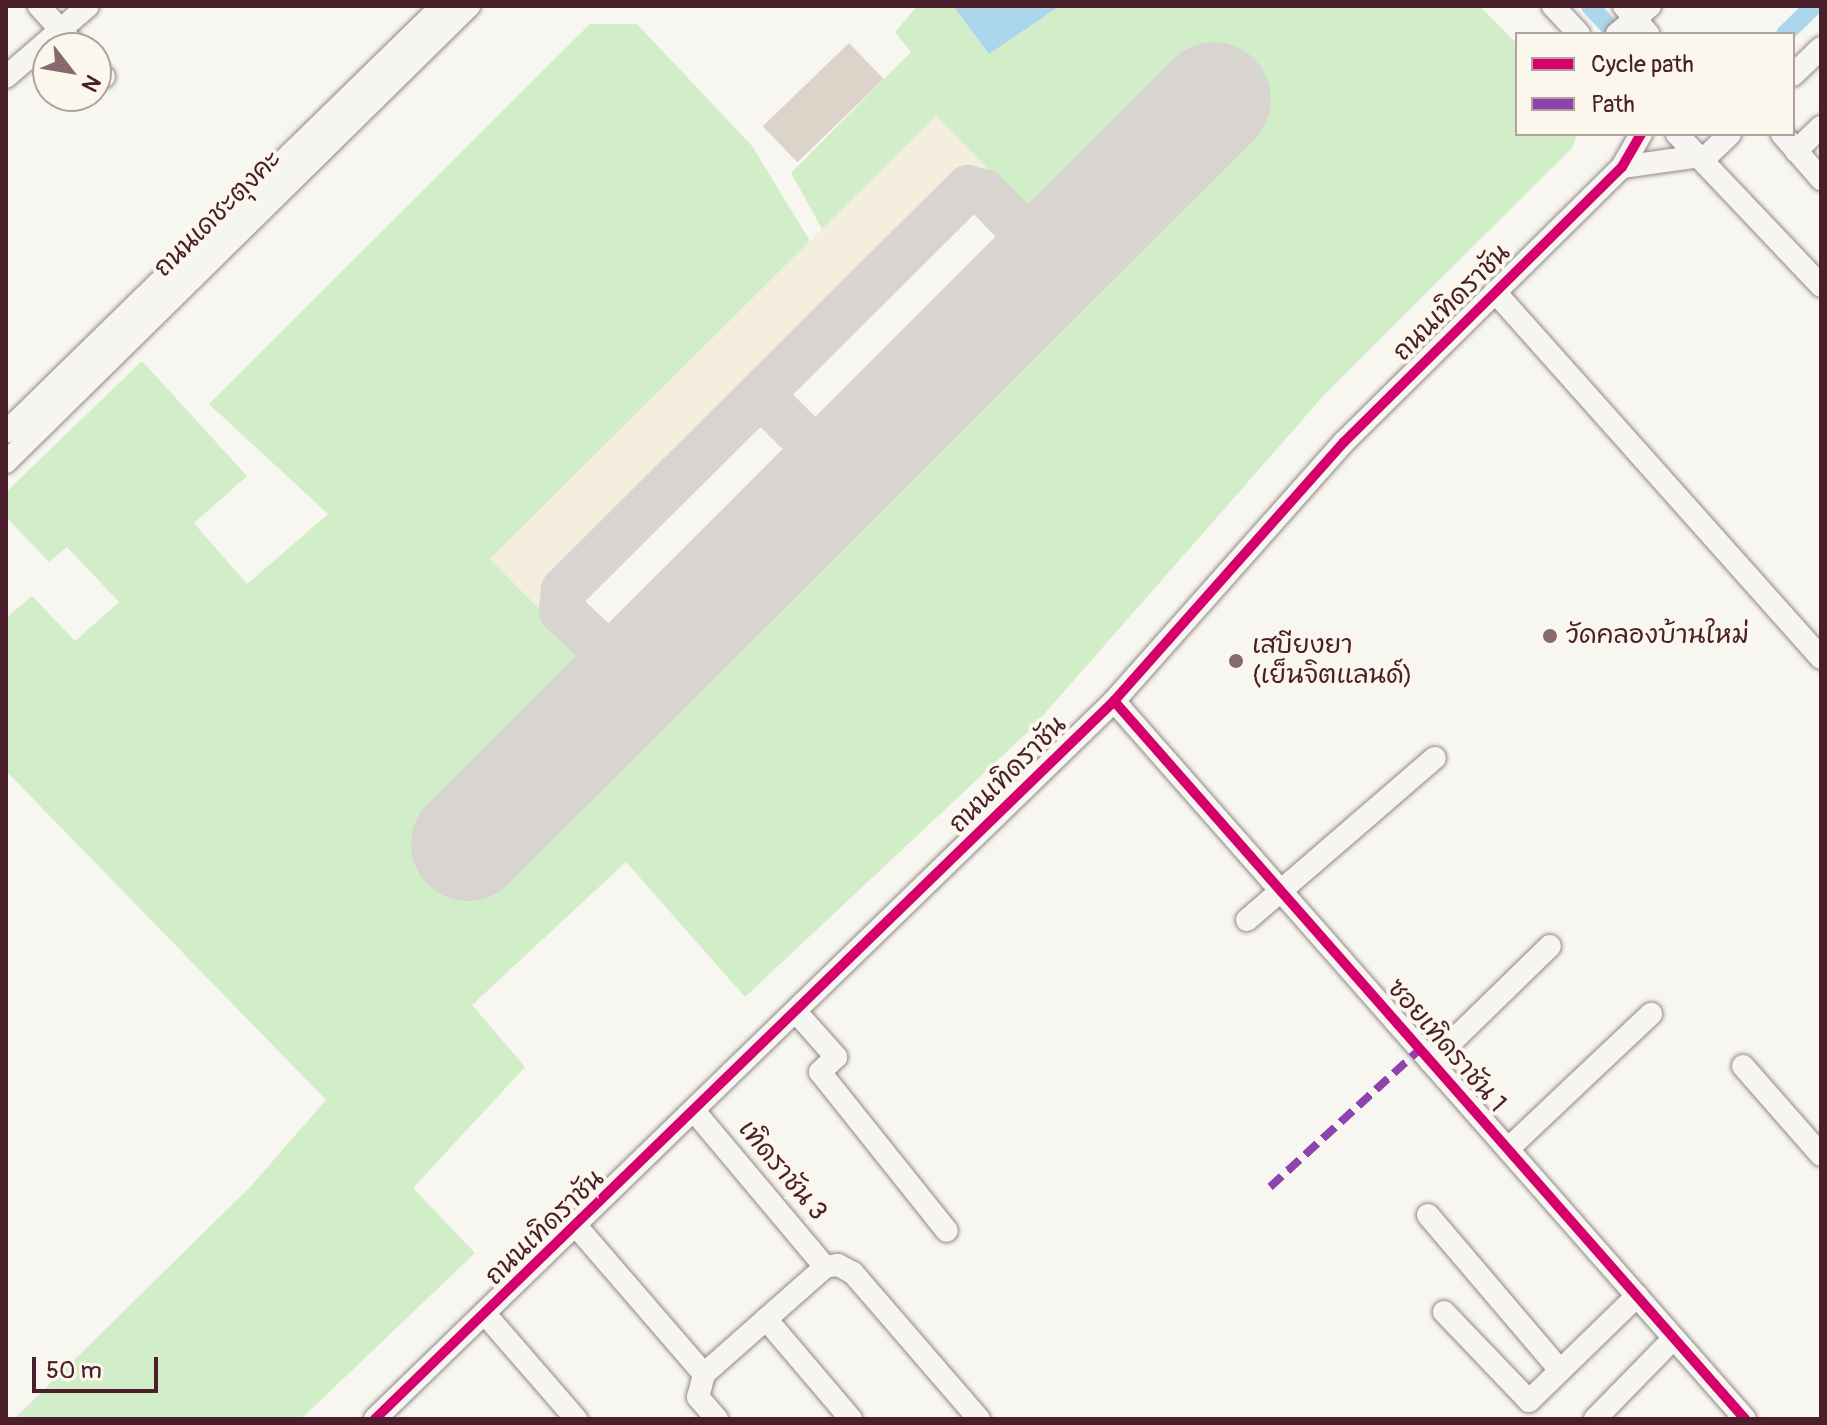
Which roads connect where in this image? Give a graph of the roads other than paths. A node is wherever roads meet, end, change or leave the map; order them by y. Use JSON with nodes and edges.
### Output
{"nodes":[{"id":1,"x":39,"y":6,"type":"edge"},
{"id":2,"x":88,"y":6,"type":"edge"},
{"id":3,"x":442,"y":6,"type":"edge"},
{"id":4,"x":469,"y":6,"type":"edge"},
{"id":5,"x":1553,"y":6,"type":"edge"},
{"id":6,"x":61,"y":30,"type":"junction"},
{"id":7,"x":1577,"y":32,"type":"edge"},
{"id":8,"x":1821,"y":48,"type":"edge"},
{"id":9,"x":1795,"y":73,"type":"edge"},
{"id":10,"x":6,"y":77,"type":"edge"},
{"id":11,"x":1821,"y":127,"type":"edge"},
{"id":12,"x":1640,"y":136,"type":"edge"},
{"id":13,"x":1679,"y":136,"type":"edge"},
{"id":14,"x":1728,"y":136,"type":"edge"},
{"id":15,"x":1789,"y":142,"type":"edge"},
{"id":16,"x":1702,"y":157,"type":"junction"},
{"id":17,"x":1622,"y":167,"type":"junction"},
{"id":18,"x":1821,"y":179,"type":"edge"},
{"id":19,"x":1821,"y":286,"type":"edge"},
{"id":20,"x":1495,"y":292,"type":"junction"},
{"id":21,"x":6,"y":432,"type":"edge"},
{"id":22,"x":6,"y":462,"type":"edge"},
{"id":23,"x":1821,"y":658,"type":"edge"},
{"id":24,"x":1114,"y":701,"type":"junction"},
{"id":25,"x":1435,"y":758,"type":"dead end"},
{"id":26,"x":1281,"y":891,"type":"junction"},
{"id":27,"x":1247,"y":920,"type":"dead end"},
{"id":28,"x":1550,"y":946,"type":"dead end"},
{"id":29,"x":797,"y":1013,"type":"junction"},
{"id":30,"x":1651,"y":1014,"type":"dead end"},
{"id":31,"x":1431,"y":1062,"type":"junction"},
{"id":32,"x":1743,"y":1066,"type":"dead end"},
{"id":33,"x":695,"y":1112,"type":"junction"},
{"id":34,"x":1508,"y":1149,"type":"junction"},
{"id":35,"x":1821,"y":1155,"type":"edge"},
{"id":36,"x":1428,"y":1215,"type":"dead end"},
{"id":37,"x":577,"y":1227,"type":"junction"},
{"id":38,"x":947,"y":1231,"type":"dead end"},
{"id":39,"x":825,"y":1267,"type":"junction"},
{"id":40,"x":1637,"y":1296,"type":"junction"},
{"id":41,"x":1444,"y":1312,"type":"dead end"},
{"id":42,"x":486,"y":1315,"type":"junction"},
{"id":43,"x":766,"y":1319,"type":"junction"},
{"id":44,"x":1674,"y":1338,"type":"junction"},
{"id":45,"x":1560,"y":1370,"type":"junction"},
{"id":46,"x":704,"y":1374,"type":"junction"},
{"id":47,"x":375,"y":1419,"type":"edge"},
{"id":48,"x":576,"y":1419,"type":"edge"},
{"id":49,"x":717,"y":1419,"type":"edge"},
{"id":50,"x":851,"y":1419,"type":"edge"},
{"id":51,"x":979,"y":1419,"type":"edge"},
{"id":52,"x":1595,"y":1419,"type":"edge"},
{"id":53,"x":1745,"y":1419,"type":"edge"}],
"edges":[{"from":1,"to":6,"type":"street"},
{"from":2,"to":6,"type":"street"},
{"from":3,"to":21,"type":"street","name":"ถนนเดชะตุงคะ"},
{"from":4,"to":22,"type":"street","name":"ถนนเดชะตุงคะ"},
{"from":5,"to":7,"type":"street"},
{"from":6,"to":10,"type":"street"},
{"from":8,"to":9,"type":"street"},
{"from":11,"to":15,"type":"street"},
{"from":12,"to":17,"type":"street","name":"ถนนเทิดราชัน"},
{"from":13,"to":16,"type":"street"},
{"from":14,"to":16,"type":"street"},
{"from":15,"to":18,"type":"street"},
{"from":16,"to":17,"type":"street"},
{"from":16,"to":19,"type":"street"},
{"from":17,"to":20,"type":"street","name":"ถนนเทิดราชัน"},
{"from":20,"to":23,"type":"street"},
{"from":20,"to":24,"type":"street","name":"ถนนเทิดราชัน"},
{"from":24,"to":26,"type":"street","name":"ซอยเทิดราชัน 1"},
{"from":24,"to":29,"type":"street","name":"ถนนเทิดราชัน"},
{"from":25,"to":26,"type":"street"},
{"from":26,"to":27,"type":"street"},
{"from":26,"to":31,"type":"street","name":"ซอยเทิดราชัน 1"},
{"from":28,"to":31,"type":"street"},
{"from":29,"to":33,"type":"street","name":"ถนนเทิดราชัน"},
{"from":29,"to":38,"type":"street"},
{"from":30,"to":34,"type":"street"},
{"from":31,"to":34,"type":"street","name":"ซอยเทิดราชัน 1"},
{"from":32,"to":35,"type":"street"},
{"from":33,"to":37,"type":"street","name":"ถนนเทิดราชัน"},
{"from":33,"to":39,"type":"street","name":"เทิดราชัน 3"},
{"from":34,"to":40,"type":"street","name":"ซอยเทิดราชัน 1"},
{"from":36,"to":45,"type":"street"},
{"from":37,"to":42,"type":"street","name":"ถนนเทิดราชัน"},
{"from":37,"to":46,"type":"street"},
{"from":39,"to":43,"type":"street"},
{"from":39,"to":51,"type":"street"},
{"from":40,"to":44,"type":"street","name":"ซอยเทิดราชัน 1"},
{"from":40,"to":45,"type":"street"},
{"from":41,"to":45,"type":"street"},
{"from":42,"to":47,"type":"street","name":"ถนนเทิดราชัน"},
{"from":42,"to":48,"type":"street"},
{"from":43,"to":46,"type":"street"},
{"from":43,"to":50,"type":"street"},
{"from":44,"to":52,"type":"street"},
{"from":44,"to":53,"type":"street","name":"ซอยเทิดราชัน 1"},
{"from":46,"to":49,"type":"street"}]}
